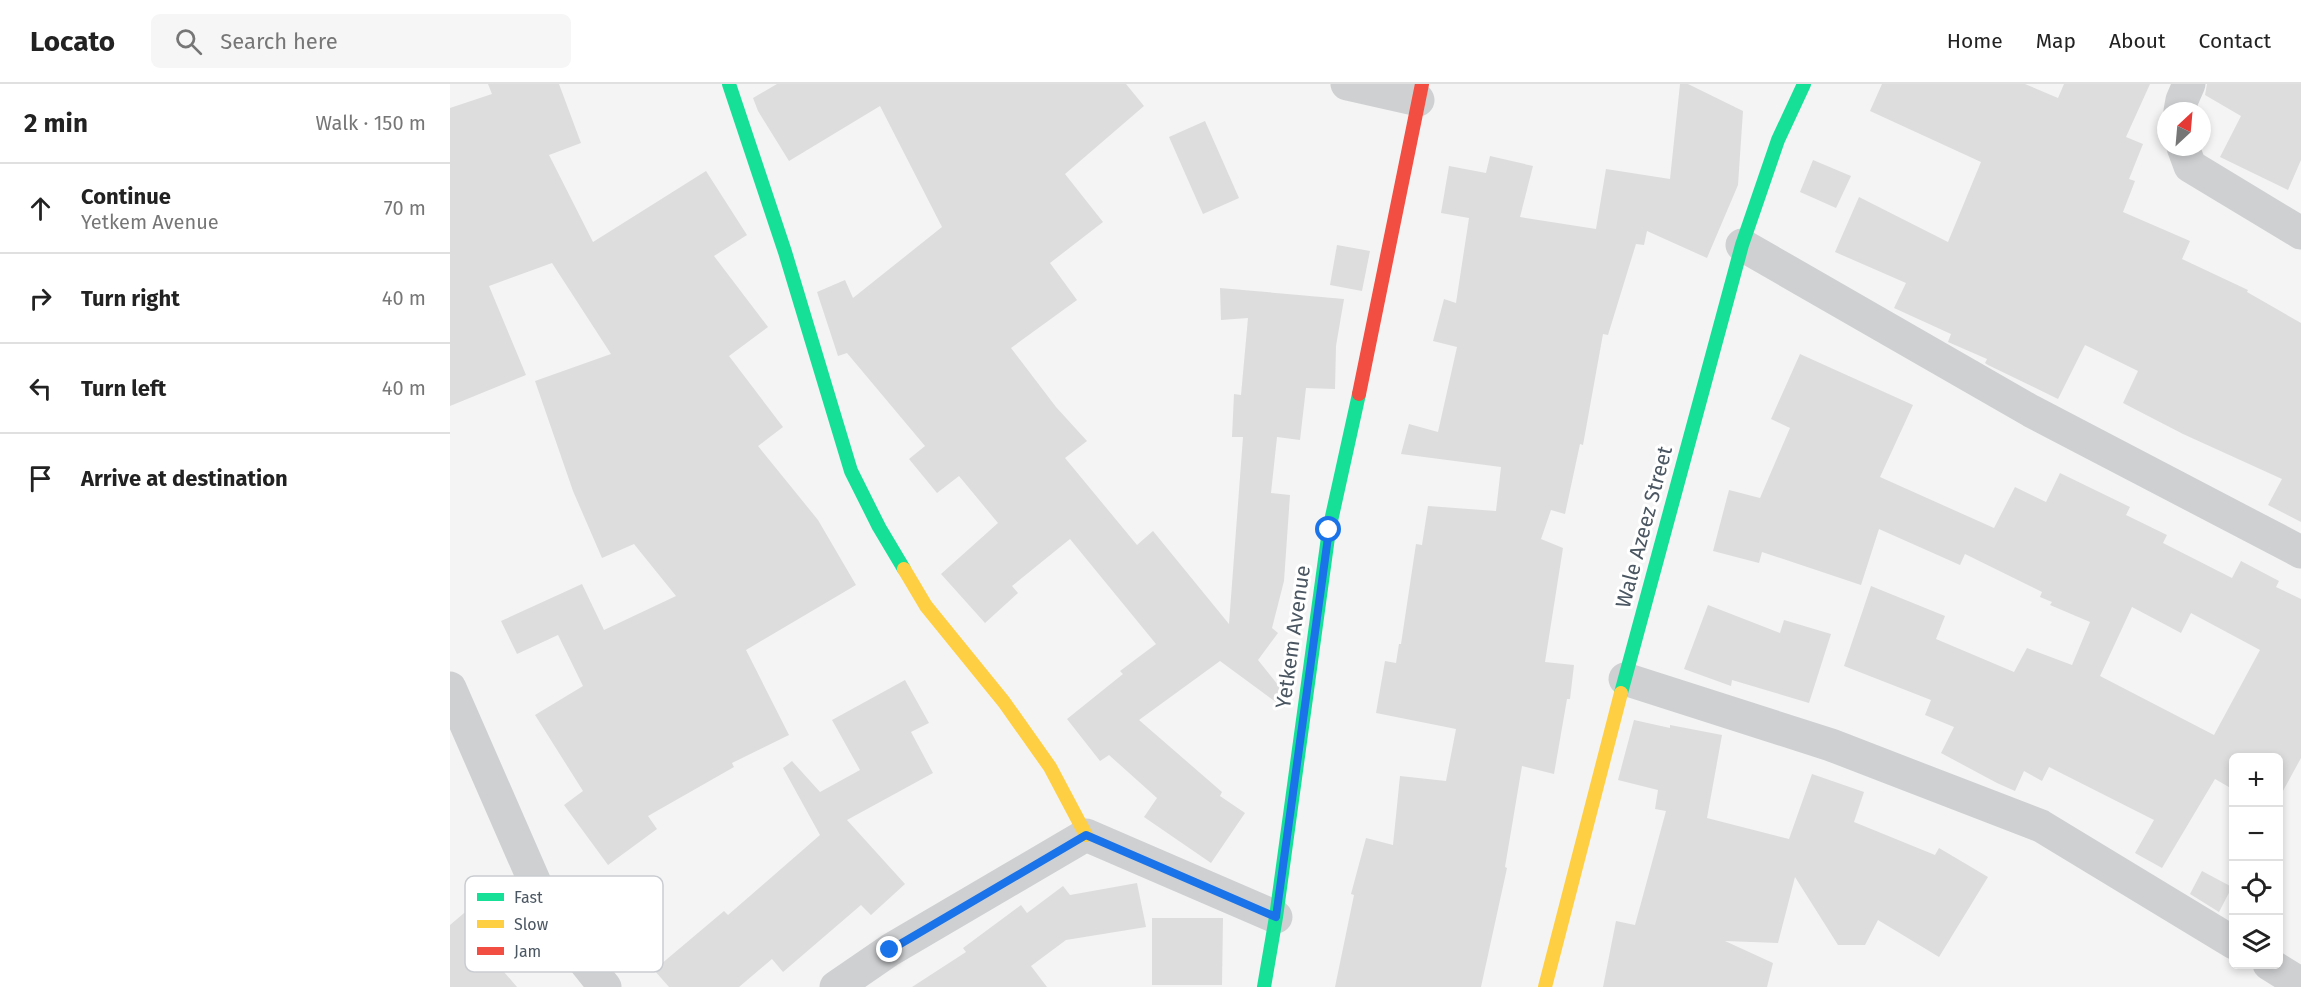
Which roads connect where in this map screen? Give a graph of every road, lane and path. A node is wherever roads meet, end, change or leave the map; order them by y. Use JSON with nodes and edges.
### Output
{"nodes":[{"id":1,"x":729,"y":84,"type":"edge"},
{"id":2,"x":1347,"y":84,"type":"edge"},
{"id":3,"x":1804,"y":84,"type":"edge"},
{"id":4,"x":2189,"y":84,"type":"edge"},
{"id":5,"x":1420,"y":92,"type":"edge"},
{"id":6,"x":2182,"y":102,"type":"edge"},
{"id":7,"x":2186,"y":156,"type":"edge"},
{"id":8,"x":2301,"y":233,"type":"edge"},
{"id":9,"x":1743,"y":244,"type":"junction"},
{"id":10,"x":2301,"y":552,"type":"edge"},
{"id":11,"x":1625,"y":679,"type":"junction"},
{"id":12,"x":450,"y":688,"type":"edge"},
{"id":13,"x":1086,"y":835,"type":"junction"},
{"id":14,"x":532,"y":876,"type":"edge"},
{"id":15,"x":1276,"y":917,"type":"junction"},
{"id":16,"x":2229,"y":940,"type":"edge"},
{"id":17,"x":2277,"y":969,"type":"edge"},
{"id":18,"x":593,"y":972,"type":"edge"},
{"id":19,"x":2301,"y":984,"type":"edge"},
{"id":20,"x":605,"y":987,"type":"edge"},
{"id":21,"x":836,"y":987,"type":"edge"},
{"id":22,"x":1264,"y":987,"type":"edge"},
{"id":23,"x":1545,"y":987,"type":"edge"}],
"edges":[{"from":1,"to":13,"type":"street"},
{"from":2,"to":5,"type":"street"},
{"from":3,"to":9,"type":"street","name":"Wale Azeez Street"},
{"from":4,"to":6,"type":"street"},
{"from":5,"to":15,"type":"street","name":"Yetkem Avenue"},
{"from":7,"to":8,"type":"street"},
{"from":9,"to":10,"type":"street"},
{"from":9,"to":11,"type":"street","name":"Wale Azeez Street"},
{"from":11,"to":16,"type":"street"},
{"from":11,"to":23,"type":"street","name":"Wale Azeez Street"},
{"from":12,"to":14,"type":"street"},
{"from":13,"to":15,"type":"street"},
{"from":13,"to":21,"type":"street"},
{"from":15,"to":22,"type":"street","name":"Yetkem Avenue"},
{"from":17,"to":19,"type":"street"},
{"from":18,"to":20,"type":"street"}]}
